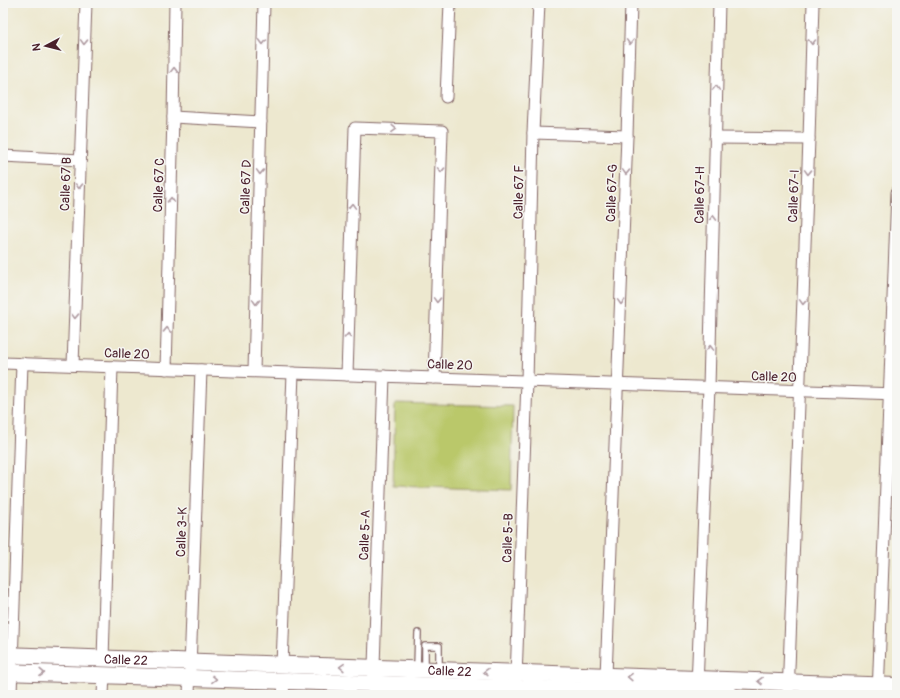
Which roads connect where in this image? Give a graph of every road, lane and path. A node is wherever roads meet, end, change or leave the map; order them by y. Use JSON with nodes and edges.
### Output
{"nodes":[{"id":1,"x":86,"y":3,"type":"edge"},
{"id":2,"x":175,"y":3,"type":"edge"},
{"id":3,"x":264,"y":3,"type":"edge"},
{"id":4,"x":450,"y":3,"type":"edge"},
{"id":5,"x":539,"y":3,"type":"edge"},
{"id":6,"x":631,"y":3,"type":"edge"},
{"id":7,"x":719,"y":3,"type":"edge"},
{"id":8,"x":813,"y":3,"type":"edge"},
{"id":9,"x":446,"y":97,"type":"dead end"},
{"id":10,"x":173,"y":117,"type":"junction"},
{"id":11,"x":261,"y":122,"type":"junction"},
{"id":12,"x":533,"y":133,"type":"junction"},
{"id":13,"x":627,"y":136,"type":"junction"},
{"id":14,"x":715,"y":138,"type":"junction"},
{"id":15,"x":809,"y":139,"type":"junction"},
{"id":16,"x":3,"y":156,"type":"edge"},
{"id":17,"x":80,"y":160,"type":"junction"},
{"id":18,"x":897,"y":192,"type":"edge"},
{"id":19,"x":3,"y":363,"type":"edge"},
{"id":20,"x":22,"y":363,"type":"junction"},
{"id":21,"x":74,"y":365,"type":"junction"},
{"id":22,"x":112,"y":366,"type":"junction"},
{"id":23,"x":166,"y":368,"type":"junction"},
{"id":24,"x":201,"y":370,"type":"junction"},
{"id":25,"x":254,"y":372,"type":"junction"},
{"id":26,"x":293,"y":373,"type":"junction"},
{"id":27,"x":347,"y":375,"type":"junction"},
{"id":28,"x":384,"y":376,"type":"junction"},
{"id":29,"x":434,"y":378,"type":"junction"},
{"id":30,"x":527,"y":381,"type":"junction"},
{"id":31,"x":618,"y":384,"type":"junction"},
{"id":32,"x":709,"y":387,"type":"junction"},
{"id":33,"x":800,"y":390,"type":"junction"},
{"id":34,"x":894,"y":394,"type":"edge"},
{"id":35,"x":418,"y":633,"type":"dead end"},
{"id":36,"x":7,"y":656,"type":"edge"},
{"id":37,"x":103,"y":659,"type":"junction"},
{"id":38,"x":190,"y":662,"type":"junction"},
{"id":39,"x":427,"y":670,"type":"junction"},
{"id":40,"x":7,"y":672,"type":"edge"},
{"id":41,"x":104,"y":675,"type":"junction"},
{"id":42,"x":189,"y":678,"type":"junction"},
{"id":43,"x":283,"y":680,"type":"edge"},
{"id":44,"x":373,"y":682,"type":"edge"},
{"id":45,"x":516,"y":685,"type":"edge"},
{"id":46,"x":897,"y":686,"type":"edge"},
{"id":47,"x":606,"y":687,"type":"edge"},
{"id":48,"x":788,"y":688,"type":"edge"},
{"id":49,"x":697,"y":689,"type":"edge"},
{"id":50,"x":878,"y":690,"type":"edge"},
{"id":51,"x":11,"y":695,"type":"edge"},
{"id":52,"x":103,"y":695,"type":"edge"},
{"id":53,"x":188,"y":695,"type":"edge"},
{"id":54,"x":730,"y":695,"type":"edge"}],
"edges":[{"from":1,"to":17,"type":"street","name":"Calle 67 B","one_way":true},
{"from":10,"to":2,"type":"street","name":"Calle 67 C","one_way":true},
{"from":3,"to":11,"type":"street","name":"Calle 67 D","one_way":true},
{"from":4,"to":9,"type":"street"},
{"from":5,"to":12,"type":"street","name":"Calle 67 F"},
{"from":6,"to":13,"type":"street","name":"Calle 67-G","one_way":true},
{"from":14,"to":7,"type":"street","name":"Calle 67-H","one_way":true},
{"from":8,"to":15,"type":"street","name":"Calle 67-I","one_way":true},
{"from":10,"to":11,"type":"street"},
{"from":23,"to":10,"type":"street","name":"Calle 67 C","one_way":true},
{"from":11,"to":25,"type":"street","name":"Calle 67 D","one_way":true},
{"from":12,"to":13,"type":"street"},
{"from":12,"to":30,"type":"street","name":"Calle 67 F"},
{"from":13,"to":31,"type":"street","name":"Calle 67-G","one_way":true},
{"from":14,"to":15,"type":"street"},
{"from":32,"to":14,"type":"street","name":"Calle 67-H","one_way":true},
{"from":15,"to":33,"type":"street","name":"Calle 67-I","one_way":true},
{"from":16,"to":17,"type":"street"},
{"from":17,"to":21,"type":"street","name":"Calle 67 B","one_way":true},
{"from":18,"to":34,"type":"street"},
{"from":19,"to":20,"type":"street","name":"Calle 20"},
{"from":20,"to":21,"type":"street","name":"Calle 20"},
{"from":20,"to":36,"type":"street"},
{"from":21,"to":22,"type":"street","name":"Calle 20"},
{"from":22,"to":23,"type":"street","name":"Calle 20"},
{"from":22,"to":37,"type":"street"},
{"from":23,"to":24,"type":"street","name":"Calle 20"},
{"from":24,"to":25,"type":"street","name":"Calle 20"},
{"from":24,"to":38,"type":"street","name":"Calle 3-K"},
{"from":25,"to":26,"type":"street","name":"Calle 20"},
{"from":26,"to":27,"type":"street","name":"Calle 20"},
{"from":26,"to":43,"type":"street"},
{"from":27,"to":28,"type":"street","name":"Calle 20"},
{"from":27,"to":29,"type":"street","one_way":true},
{"from":28,"to":29,"type":"street","name":"Calle 20"},
{"from":28,"to":44,"type":"street","name":"Calle 5-A"},
{"from":29,"to":30,"type":"street","name":"Calle 20"},
{"from":30,"to":31,"type":"street","name":"Calle 20"},
{"from":30,"to":45,"type":"street","name":"Calle 5-B"},
{"from":31,"to":32,"type":"street","name":"Calle 20"},
{"from":31,"to":47,"type":"street","name":"Calle 67-G"},
{"from":32,"to":33,"type":"street","name":"Calle 20"},
{"from":32,"to":49,"type":"street","name":"Calle 67-H"},
{"from":33,"to":34,"type":"street","name":"Calle 20"},
{"from":33,"to":48,"type":"street"},
{"from":34,"to":50,"type":"street"},
{"from":35,"to":39,"type":"lane"},
{"from":36,"to":37,"type":"street","name":"Calle 22"},
{"from":36,"to":40,"type":"street"},
{"from":37,"to":38,"type":"street","name":"Calle 22"},
{"from":38,"to":42,"type":"street","name":"Calle 3-K"},
{"from":38,"to":43,"type":"street","name":"Calle 22"},
{"from":39,"to":44,"type":"street","name":"Calle 22"},
{"from":45,"to":39,"type":"street","name":"Calle 22","one_way":true},
{"from":40,"to":41,"type":"street","name":"Calle 22","one_way":true},
{"from":40,"to":51,"type":"street"},
{"from":41,"to":42,"type":"street","name":"Calle 22"},
{"from":41,"to":52,"type":"street"},
{"from":42,"to":43,"type":"street","name":"Calle 22","one_way":true},
{"from":42,"to":53,"type":"street","name":"Calle 3-K"},
{"from":43,"to":44,"type":"street","name":"Calle 22"},
{"from":44,"to":45,"type":"street","name":"Calle 22"},
{"from":45,"to":47,"type":"street","name":"Calle 22"},
{"from":46,"to":50,"type":"street","name":"Calle 22"},
{"from":47,"to":49,"type":"street","name":"Calle 22"},
{"from":48,"to":49,"type":"street","name":"Calle 22","one_way":true},
{"from":48,"to":50,"type":"street","name":"Calle 22"},
{"from":49,"to":54,"type":"street","name":"Calle 22"}]}
